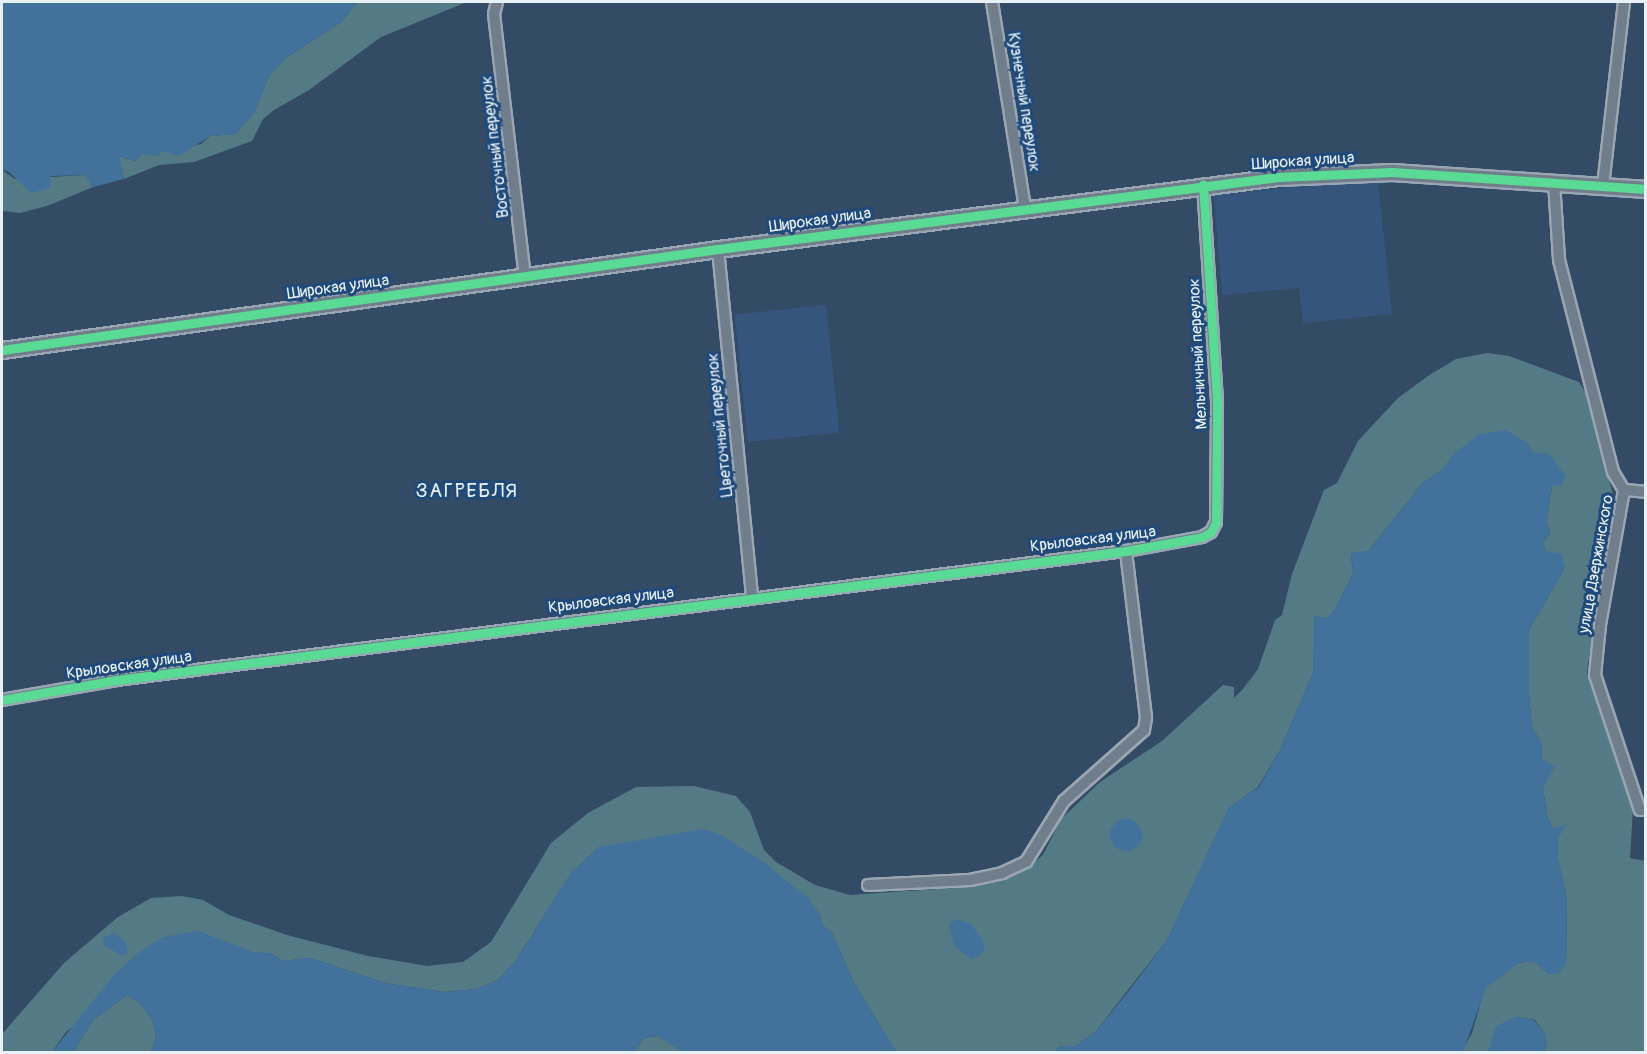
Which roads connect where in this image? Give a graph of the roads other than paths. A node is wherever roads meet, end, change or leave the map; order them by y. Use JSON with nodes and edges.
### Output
{"nodes":[{"id":1,"x":497,"y":2,"type":"edge"},
{"id":2,"x":992,"y":2,"type":"edge"},
{"id":3,"x":1624,"y":2,"type":"edge"},
{"id":4,"x":1554,"y":182,"type":"junction"},
{"id":5,"x":1203,"y":184,"type":"junction"},
{"id":6,"x":1603,"y":186,"type":"junction"},
{"id":7,"x":1646,"y":189,"type":"edge"},
{"id":8,"x":1025,"y":208,"type":"junction"},
{"id":9,"x":718,"y":249,"type":"junction"},
{"id":10,"x":525,"y":276,"type":"junction"},
{"id":11,"x":2,"y":350,"type":"edge"},
{"id":12,"x":1624,"y":490,"type":"junction"},
{"id":13,"x":1646,"y":492,"type":"edge"},
{"id":14,"x":1216,"y":522,"type":"joint"},
{"id":15,"x":1126,"y":551,"type":"junction"},
{"id":16,"x":752,"y":597,"type":"junction"},
{"id":17,"x":2,"y":700,"type":"edge"},
{"id":18,"x":1643,"y":810,"type":"edge"},
{"id":19,"x":868,"y":885,"type":"dead end"}],
"edges":[{"from":1,"to":10,"type":"street","name":"Восточный переулок"},
{"from":2,"to":8,"type":"street","name":"Кузнечный переулок"},
{"from":3,"to":6,"type":"street"},
{"from":4,"to":5,"type":"street","name":"Широкая улица"},
{"from":4,"to":6,"type":"street","name":"Широкая улица"},
{"from":4,"to":12,"type":"street","name":"улица Дзержинского"},
{"from":5,"to":8,"type":"street","name":"Широкая улица"},
{"from":5,"to":14,"type":"street","name":"Мельничный переулок"},
{"from":6,"to":7,"type":"street","name":"Широкая улица"},
{"from":8,"to":9,"type":"street","name":"Широкая улица"},
{"from":9,"to":10,"type":"street","name":"Широкая улица"},
{"from":9,"to":16,"type":"street","name":"Цветочный переулок"},
{"from":10,"to":11,"type":"street","name":"Широкая улица"},
{"from":12,"to":13,"type":"street"},
{"from":12,"to":18,"type":"street","name":"улица Дзержинского"},
{"from":14,"to":15,"type":"street","name":"Крыловская улица"},
{"from":15,"to":16,"type":"street","name":"Крыловская улица"},
{"from":15,"to":19,"type":"street"},
{"from":16,"to":17,"type":"street","name":"Крыловская улица"}]}
